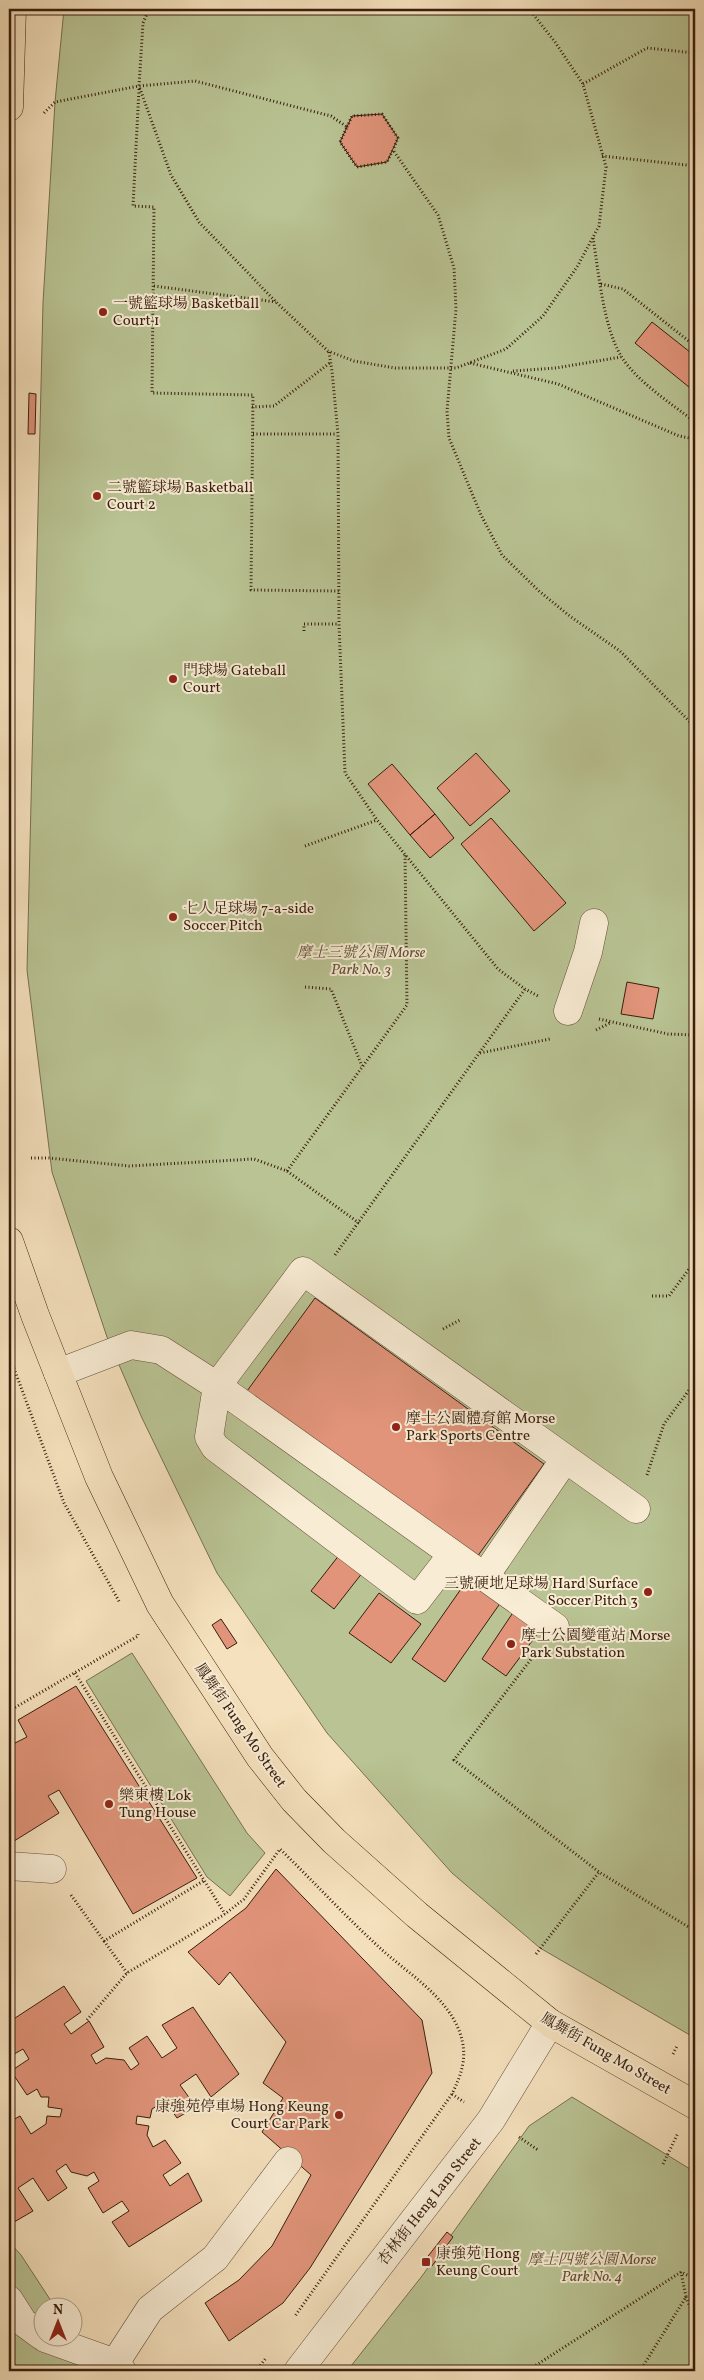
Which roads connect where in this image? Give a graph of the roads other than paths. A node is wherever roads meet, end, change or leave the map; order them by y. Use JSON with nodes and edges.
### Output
{"nodes":[{"id":1,"x":12,"y":9,"type":"edge"},
{"id":2,"x":9,"y":53,"type":"edge"},
{"id":3,"x":9,"y":107,"type":"edge"},
{"id":4,"x":594,"y":923,"type":"dead end"},
{"id":5,"x":568,"y":1011,"type":"road end"},
{"id":6,"x":9,"y":1241,"type":"edge"},
{"id":7,"x":58,"y":1373,"type":"junction"},
{"id":8,"x":217,"y":1386,"type":"junction"},
{"id":9,"x":565,"y":1459,"type":"junction"},
{"id":10,"x":636,"y":1509,"type":"road end"},
{"id":11,"x":460,"y":1560,"type":"junction"},
{"id":12,"x":485,"y":1576,"type":"junction"},
{"id":13,"x":555,"y":1627,"type":"road end"},
{"id":14,"x":9,"y":1866,"type":"edge"},
{"id":15,"x":52,"y":1869,"type":"road end"},
{"id":16,"x":550,"y":2023,"type":"junction"},
{"id":17,"x":695,"y":2105,"type":"edge"},
{"id":18,"x":288,"y":2161,"type":"dead end"},
{"id":19,"x":9,"y":2300,"type":"edge"},
{"id":20,"x":32,"y":2328,"type":"edge"},
{"id":21,"x":72,"y":2348,"type":"edge"},
{"id":22,"x":119,"y":2367,"type":"edge"},
{"id":23,"x":298,"y":2371,"type":"edge"}],
"edges":[{"from":1,"to":2,"type":"main road"},
{"from":2,"to":3,"type":"main road"},
{"from":4,"to":5,"type":"street"},
{"from":6,"to":7,"type":"main road","name":"鳳舞街 Fung Mo Street"},
{"from":7,"to":8,"type":"street"},
{"from":7,"to":16,"type":"main road","name":"鳳舞街 Fung Mo Street"},
{"from":8,"to":9,"type":"street"},
{"from":8,"to":11,"type":"street"},
{"from":8,"to":11,"type":"street"},
{"from":9,"to":10,"type":"street"},
{"from":9,"to":12,"type":"street"},
{"from":11,"to":12,"type":"street"},
{"from":12,"to":13,"type":"street"},
{"from":14,"to":15,"type":"street"},
{"from":16,"to":17,"type":"main road","name":"鳳舞街 Fung Mo Street"},
{"from":16,"to":23,"type":"street","name":"杏林街 Heng Lam Street"},
{"from":18,"to":22,"type":"street"},
{"from":19,"to":20,"type":"street"},
{"from":21,"to":22,"type":"street"}]}
